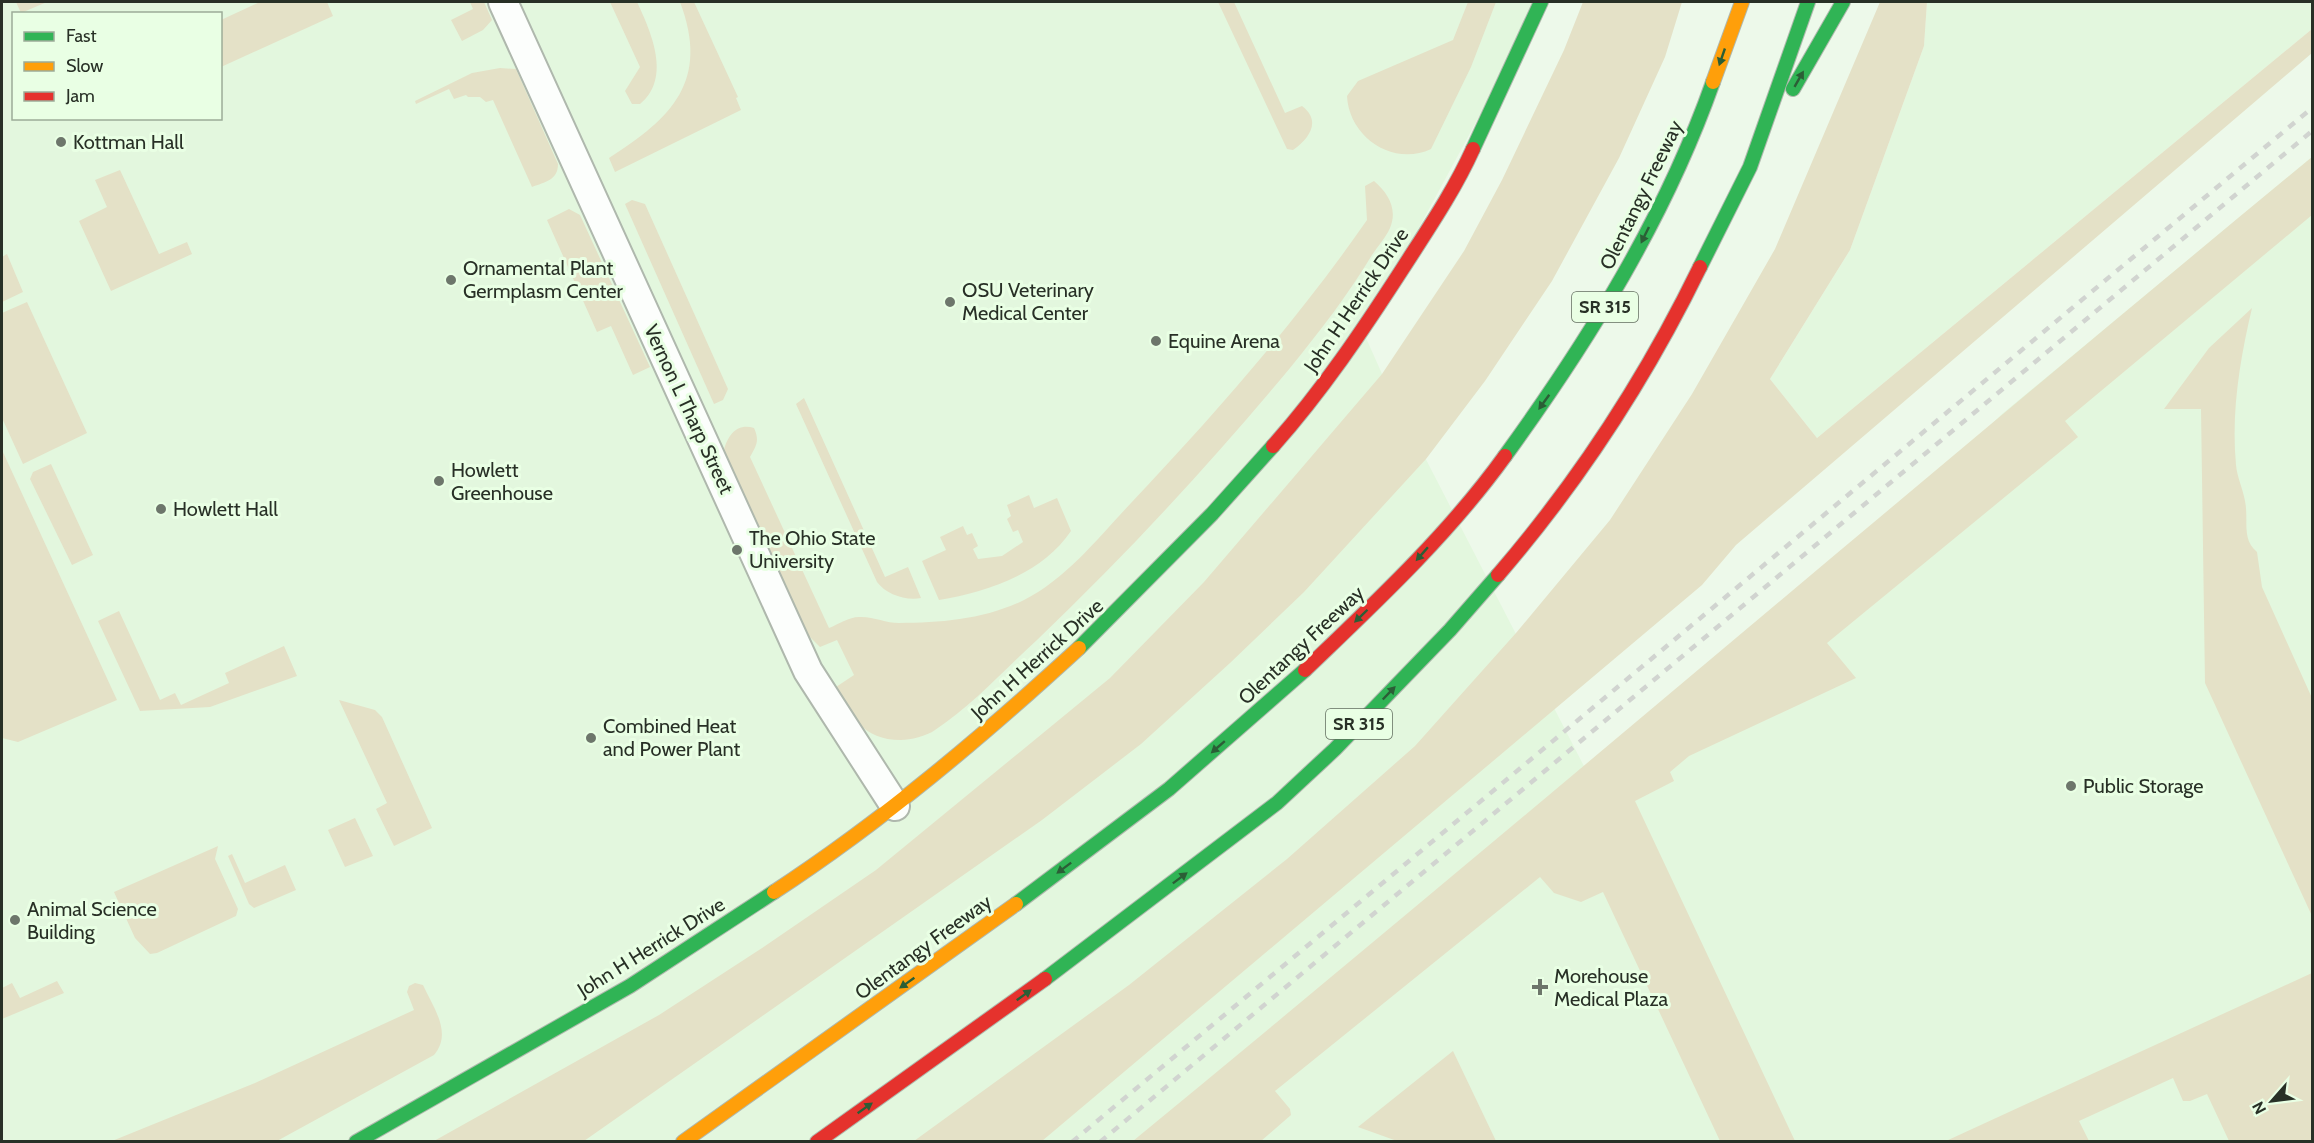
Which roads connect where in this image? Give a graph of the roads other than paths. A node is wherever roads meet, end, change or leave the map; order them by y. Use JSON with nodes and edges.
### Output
{"nodes":[{"id":1,"x":503,"y":2,"type":"edge"},
{"id":2,"x":1540,"y":2,"type":"edge"},
{"id":3,"x":1742,"y":2,"type":"edge"},
{"id":4,"x":1808,"y":2,"type":"edge"},
{"id":5,"x":1843,"y":2,"type":"edge"},
{"id":6,"x":1750,"y":167,"type":"junction"},
{"id":7,"x":895,"y":806,"type":"junction"},
{"id":8,"x":356,"y":1142,"type":"edge"},
{"id":9,"x":683,"y":1142,"type":"edge"},
{"id":10,"x":817,"y":1142,"type":"edge"}],
"edges":[{"from":1,"to":7,"type":"street","name":"Vernon L Tharp Street"},
{"from":2,"to":7,"type":"main road","name":"John H Herrick Drive"},
{"from":3,"to":9,"type":"main road","name":"Olentangy Freeway","number":"SR 315","one_way":true},
{"from":4,"to":6,"type":"main road","number":"SR 315"},
{"from":6,"to":5,"type":"main road","one_way":true},
{"from":10,"to":6,"type":"main road","number":"SR 315","one_way":true},
{"from":7,"to":8,"type":"main road","name":"John H Herrick Drive"}]}
